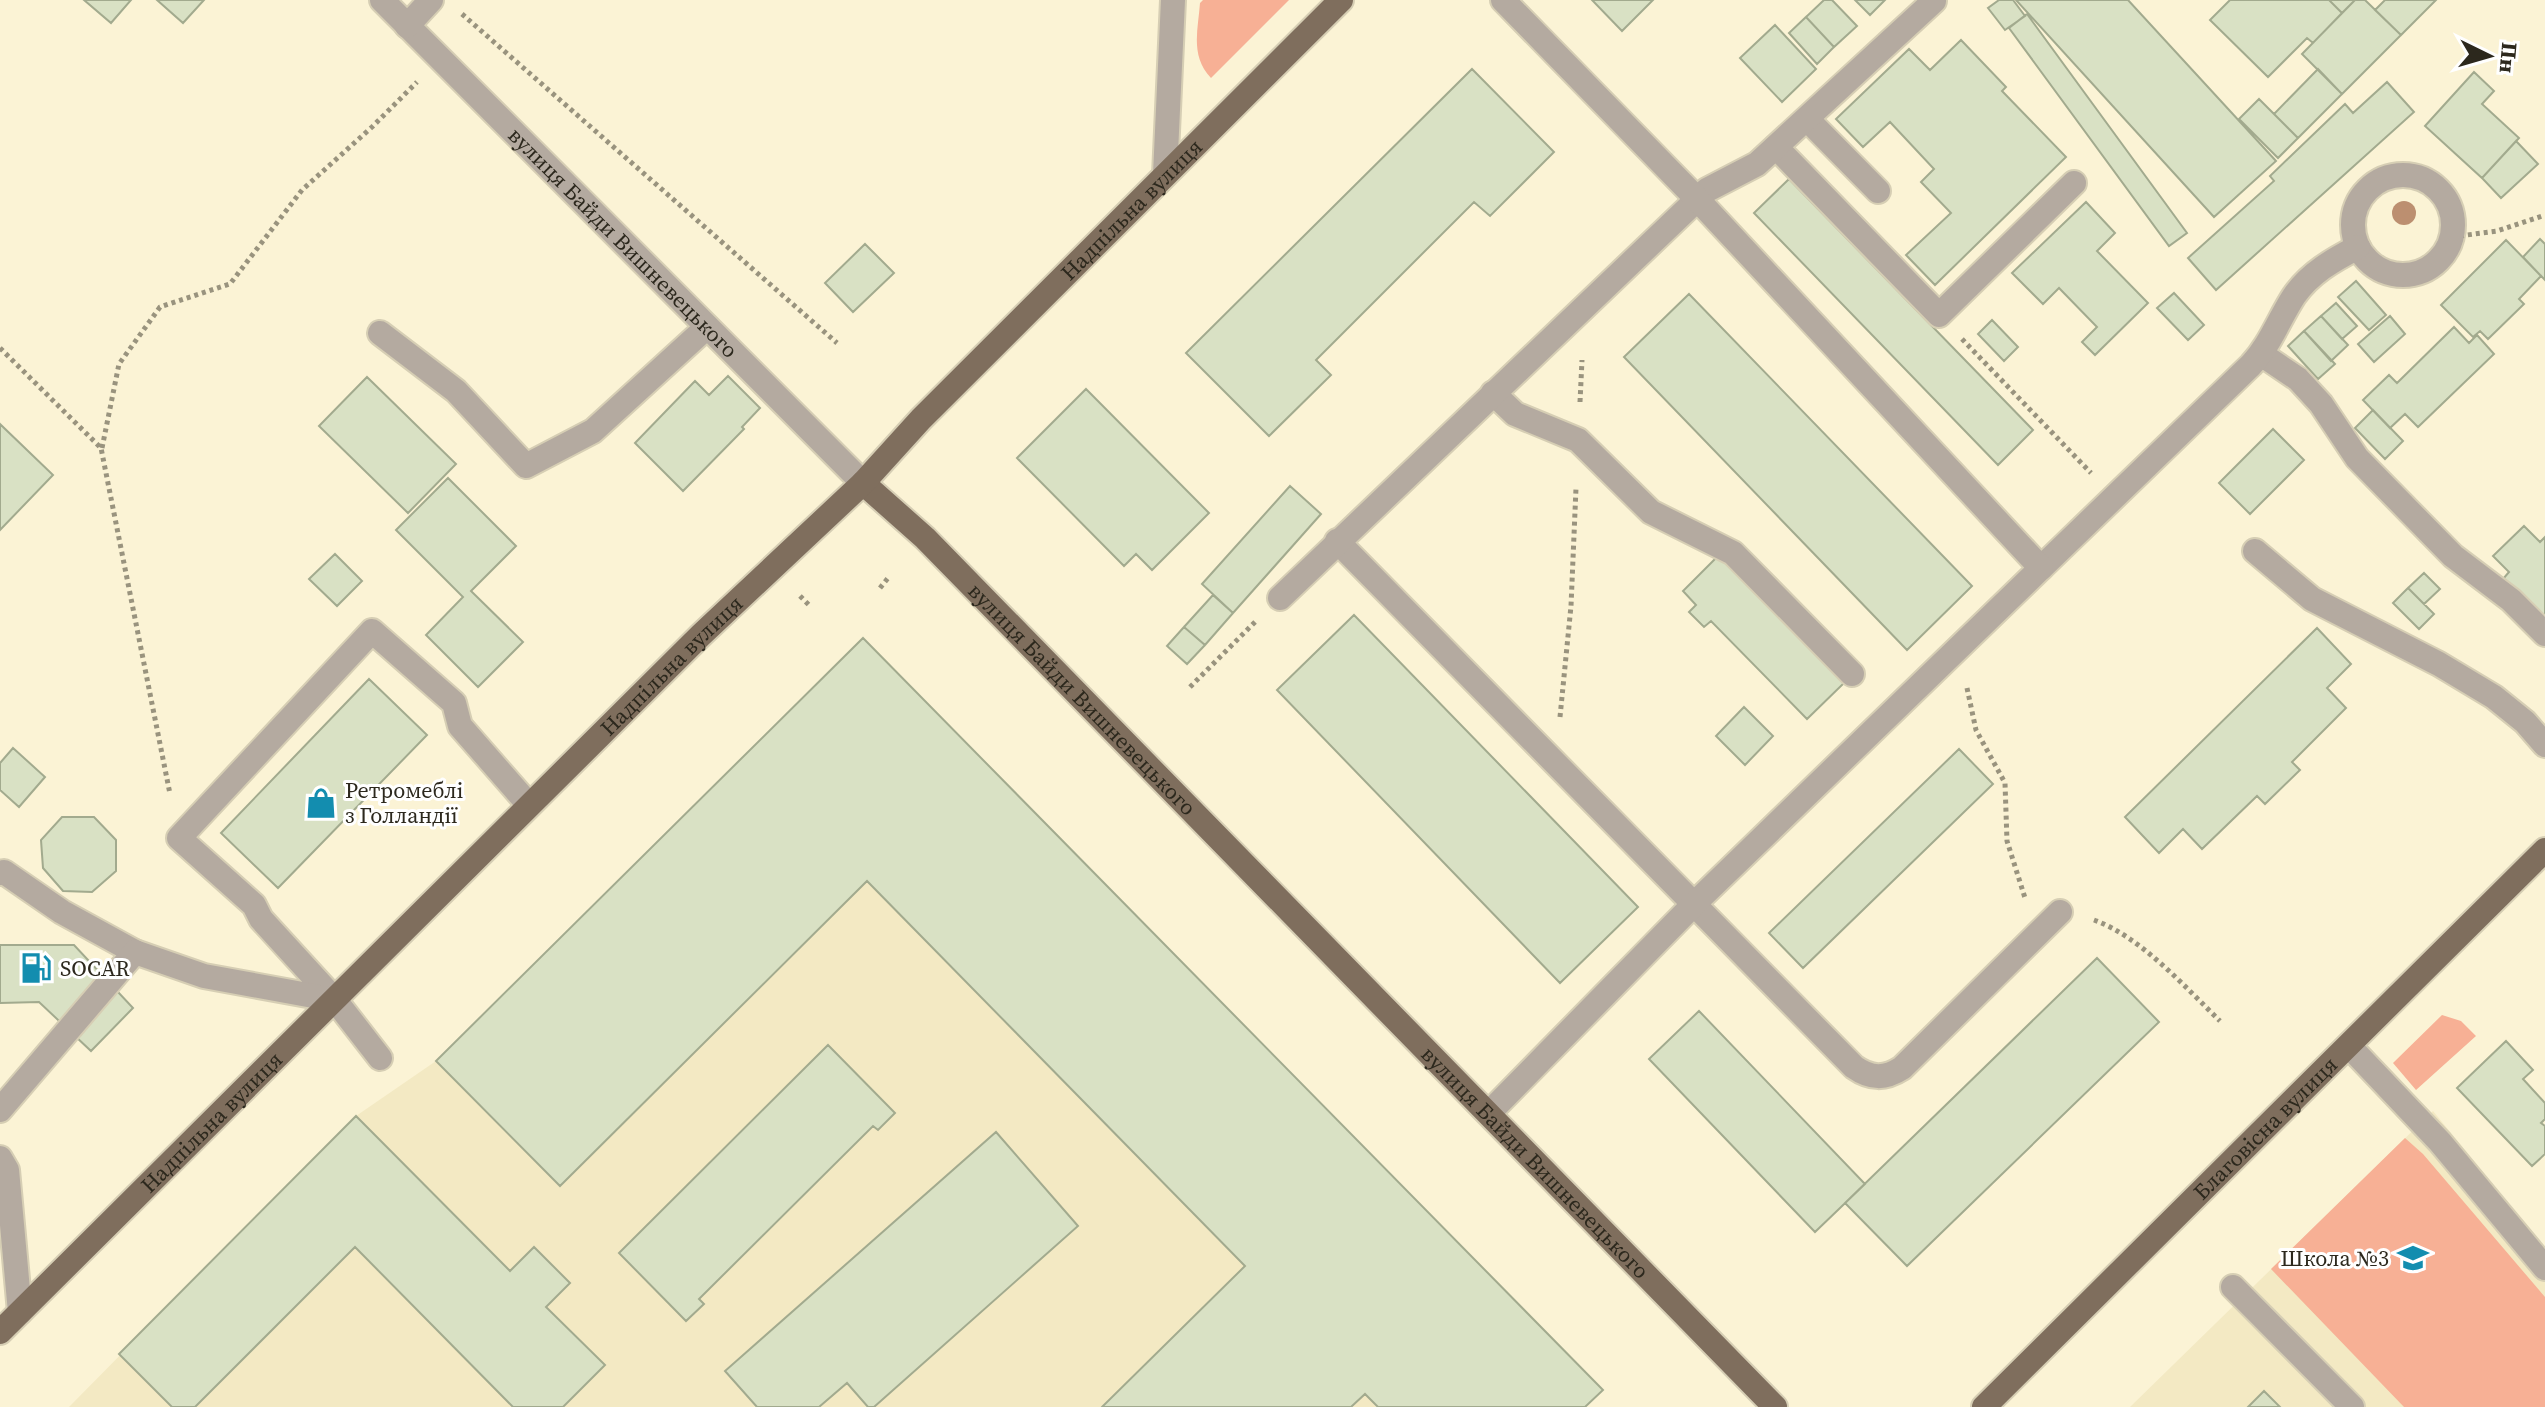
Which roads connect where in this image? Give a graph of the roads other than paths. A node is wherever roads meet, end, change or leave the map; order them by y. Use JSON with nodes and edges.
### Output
{"nodes":[{"id":1,"x":382,"y":0,"type":"edge"},
{"id":2,"x":431,"y":0,"type":"edge"},
{"id":3,"x":1173,"y":0,"type":"edge"},
{"id":4,"x":1341,"y":0,"type":"edge"},
{"id":5,"x":1503,"y":0,"type":"edge"},
{"id":6,"x":1934,"y":1,"type":"edge"},
{"id":7,"x":407,"y":26,"type":"junction"},
{"id":8,"x":1807,"y":119,"type":"junction"},
{"id":9,"x":1776,"y":147,"type":"junction"},
{"id":10,"x":1165,"y":175,"type":"junction"},
{"id":11,"x":2074,"y":183,"type":"dead end"},
{"id":12,"x":1878,"y":191,"type":"dead end"},
{"id":13,"x":1698,"y":200,"type":"junction"},
{"id":14,"x":2358,"y":247,"type":"junction"},
{"id":15,"x":707,"y":327,"type":"junction"},
{"id":16,"x":380,"y":333,"type":"dead end"},
{"id":17,"x":2261,"y":354,"type":"junction"},
{"id":18,"x":1493,"y":393,"type":"junction"},
{"id":19,"x":863,"y":483,"type":"junction"},
{"id":20,"x":1337,"y":541,"type":"junction"},
{"id":21,"x":2255,"y":551,"type":"dead end"},
{"id":22,"x":2041,"y":568,"type":"junction"},
{"id":23,"x":1280,"y":598,"type":"road end"},
{"id":24,"x":2545,"y":634,"type":"edge"},
{"id":25,"x":1852,"y":674,"type":"dead end"},
{"id":26,"x":2545,"y":745,"type":"edge"},
{"id":27,"x":529,"y":805,"type":"junction"},
{"id":28,"x":2545,"y":850,"type":"edge"},
{"id":29,"x":0,"y":873,"type":"edge"},
{"id":30,"x":1694,"y":904,"type":"junction"},
{"id":31,"x":2060,"y":912,"type":"road end"},
{"id":32,"x":135,"y":952,"type":"junction"},
{"id":33,"x":335,"y":1000,"type":"junction"},
{"id":34,"x":2349,"y":1046,"type":"junction"},
{"id":35,"x":380,"y":1058,"type":"dead end"},
{"id":36,"x":0,"y":1110,"type":"edge"},
{"id":37,"x":1489,"y":1113,"type":"junction"},
{"id":38,"x":0,"y":1158,"type":"edge"},
{"id":39,"x":2545,"y":1268,"type":"edge"},
{"id":40,"x":2233,"y":1287,"type":"dead end"},
{"id":41,"x":20,"y":1312,"type":"junction"},
{"id":42,"x":0,"y":1332,"type":"edge"},
{"id":43,"x":1775,"y":1407,"type":"edge"},
{"id":44,"x":1984,"y":1407,"type":"edge"},
{"id":45,"x":2352,"y":1407,"type":"edge"}],
"edges":[{"from":1,"to":7,"type":"street","name":"вулиця Байди Вишневецького"},
{"from":2,"to":7,"type":"street"},
{"from":3,"to":10,"type":"street"},
{"from":4,"to":10,"type":"main road","name":"Надпільна вулиця"},
{"from":5,"to":13,"type":"street"},
{"from":6,"to":8,"type":"street"},
{"from":7,"to":15,"type":"street","name":"вулиця Байди Вишневецького"},
{"from":8,"to":9,"type":"street"},
{"from":8,"to":12,"type":"street"},
{"from":9,"to":11,"type":"street"},
{"from":9,"to":13,"type":"street"},
{"from":10,"to":19,"type":"main road","name":"Надпільна вулиця"},
{"from":13,"to":18,"type":"street"},
{"from":13,"to":22,"type":"street"},
{"from":14,"to":14,"type":"street"},
{"from":14,"to":17,"type":"street"},
{"from":15,"to":16,"type":"street"},
{"from":15,"to":19,"type":"street","name":"вулиця Байди Вишневецького"},
{"from":17,"to":22,"type":"street"},
{"from":17,"to":24,"type":"street"},
{"from":18,"to":20,"type":"street"},
{"from":18,"to":25,"type":"street"},
{"from":19,"to":27,"type":"main road","name":"Надпільна вулиця"},
{"from":19,"to":37,"type":"main road","name":"вулиця Байди Вишневецького"},
{"from":20,"to":23,"type":"street"},
{"from":20,"to":30,"type":"street"},
{"from":21,"to":26,"type":"street"},
{"from":22,"to":30,"type":"street"},
{"from":27,"to":33,"type":"main road","name":"Надпільна вулиця"},
{"from":27,"to":33,"type":"street"},
{"from":28,"to":34,"type":"main road","name":"Благовісна вулиця"},
{"from":29,"to":32,"type":"street"},
{"from":30,"to":31,"type":"street"},
{"from":30,"to":37,"type":"street"},
{"from":32,"to":33,"type":"street"},
{"from":32,"to":36,"type":"street"},
{"from":33,"to":35,"type":"street"},
{"from":33,"to":41,"type":"main road","name":"Надпільна вулиця"},
{"from":34,"to":39,"type":"street"},
{"from":34,"to":44,"type":"main road","name":"Благовісна вулиця"},
{"from":37,"to":43,"type":"main road","name":"вулиця Байди Вишневецького"},
{"from":38,"to":41,"type":"street"},
{"from":40,"to":45,"type":"street"},
{"from":41,"to":42,"type":"main road","name":"Надпільна вулиця"}]}
